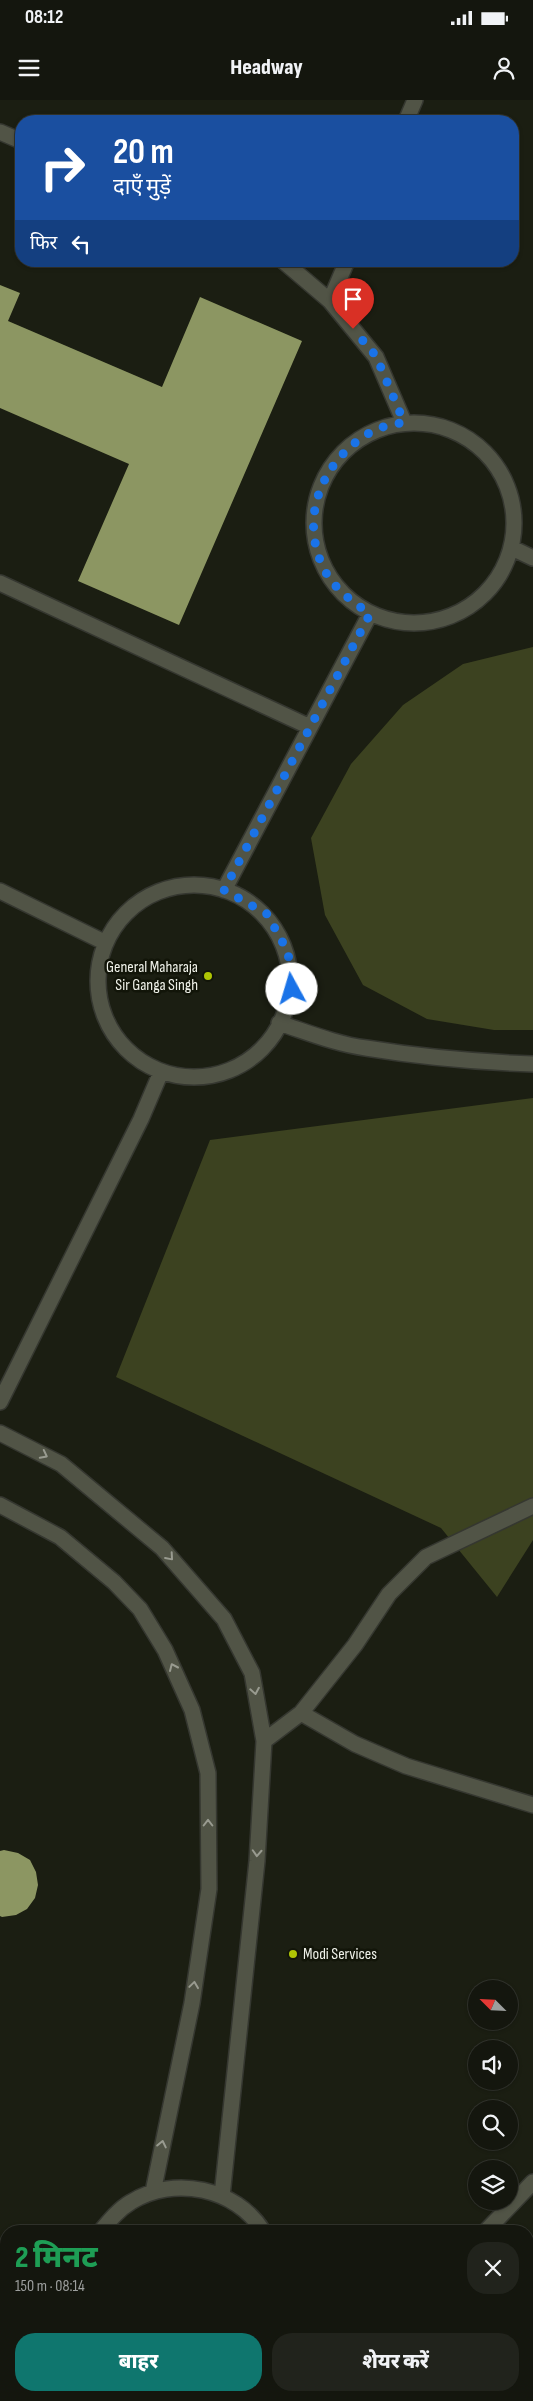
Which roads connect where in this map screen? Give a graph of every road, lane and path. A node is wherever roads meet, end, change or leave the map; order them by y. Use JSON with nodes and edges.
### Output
{"nodes":[{"id":1,"x":415,"y":100,"type":"edge"},
{"id":2,"x":409,"y":115,"type":"edge"},
{"id":3,"x":0,"y":132,"type":"edge"},
{"id":4,"x":15,"y":138,"type":"edge"},
{"id":5,"x":290,"y":267,"type":"edge"},
{"id":6,"x":344,"y":267,"type":"edge"},
{"id":7,"x":330,"y":301,"type":"junction"},
{"id":8,"x":404,"y":422,"type":"junction"},
{"id":9,"x":512,"y":548,"type":"junction"},
{"id":10,"x":533,"y":558,"type":"edge"},
{"id":11,"x":0,"y":583,"type":"edge"},
{"id":12,"x":370,"y":614,"type":"junction"},
{"id":13,"x":310,"y":727,"type":"junction"},
{"id":14,"x":224,"y":890,"type":"junction"},
{"id":15,"x":0,"y":891,"type":"edge"},
{"id":16,"x":104,"y":942,"type":"junction"},
{"id":17,"x":279,"y":1023,"type":"junction"},
{"id":18,"x":533,"y":1064,"type":"edge"},
{"id":19,"x":161,"y":1072,"type":"junction"},
{"id":20,"x":0,"y":1402,"type":"edge"},
{"id":21,"x":0,"y":1433,"type":"edge"},
{"id":22,"x":0,"y":1506,"type":"edge"},
{"id":23,"x":533,"y":1506,"type":"edge"},
{"id":24,"x":301,"y":1713,"type":"junction"},
{"id":25,"x":264,"y":1741,"type":"junction"},
{"id":26,"x":533,"y":1804,"type":"edge"},
{"id":27,"x":533,"y":2182,"type":"edge"},
{"id":28,"x":152,"y":2192,"type":"junction"},
{"id":29,"x":222,"y":2196,"type":"junction"},
{"id":30,"x":106,"y":2225,"type":"edge"},
{"id":31,"x":258,"y":2225,"type":"edge"},
{"id":32,"x":492,"y":2225,"type":"edge"}],
"edges":[{"from":1,"to":2,"type":"street"},
{"from":3,"to":4,"type":"street"},
{"from":5,"to":7,"type":"street"},
{"from":6,"to":7,"type":"street"},
{"from":7,"to":8,"type":"street"},
{"from":8,"to":9,"type":"street"},
{"from":8,"to":12,"type":"street"},
{"from":9,"to":10,"type":"street"},
{"from":9,"to":12,"type":"street"},
{"from":11,"to":13,"type":"street"},
{"from":12,"to":13,"type":"street"},
{"from":13,"to":14,"type":"street"},
{"from":14,"to":16,"type":"street"},
{"from":14,"to":17,"type":"street"},
{"from":15,"to":16,"type":"street"},
{"from":16,"to":19,"type":"street"},
{"from":17,"to":18,"type":"street"},
{"from":17,"to":19,"type":"street"},
{"from":19,"to":20,"type":"street"},
{"from":21,"to":25,"type":"street","one_way":true},
{"from":28,"to":22,"type":"street","one_way":true},
{"from":23,"to":24,"type":"street"},
{"from":24,"to":25,"type":"street"},
{"from":24,"to":26,"type":"street"},
{"from":25,"to":29,"type":"street","one_way":true},
{"from":27,"to":32,"type":"street"},
{"from":28,"to":29,"type":"street"},
{"from":28,"to":30,"type":"street"},
{"from":29,"to":31,"type":"street"}]}
